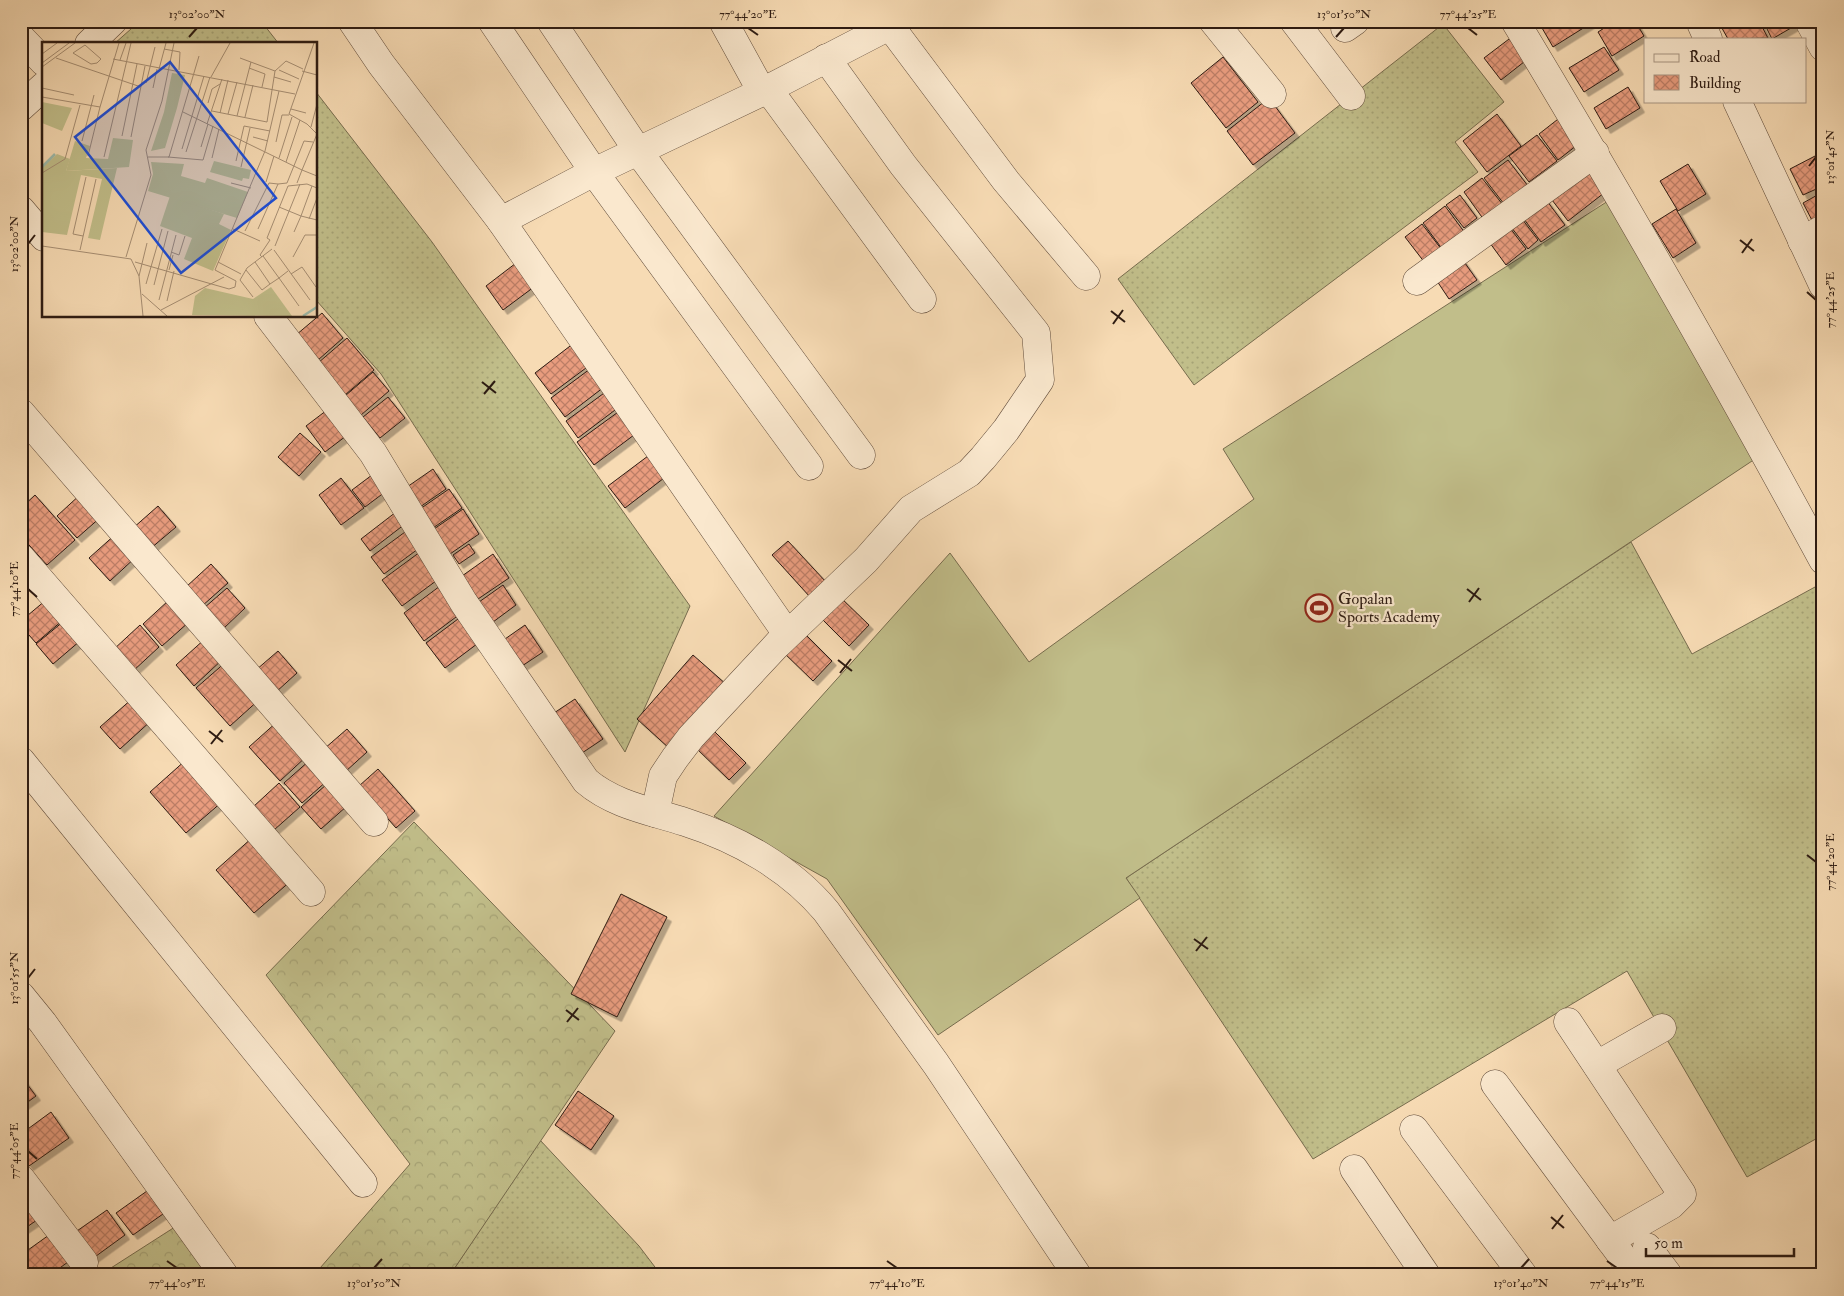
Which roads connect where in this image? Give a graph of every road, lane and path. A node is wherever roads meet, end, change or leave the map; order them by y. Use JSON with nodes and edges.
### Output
{"nodes":[{"id":1,"x":113,"y":21,"type":"edge"},
{"id":2,"x":352,"y":21,"type":"edge"},
{"id":3,"x":492,"y":21,"type":"edge"},
{"id":4,"x":551,"y":21,"type":"edge"},
{"id":5,"x":724,"y":21,"type":"edge"},
{"id":6,"x":1213,"y":21,"type":"edge"},
{"id":7,"x":1294,"y":21,"type":"edge"},
{"id":8,"x":1514,"y":21,"type":"edge"},
{"id":9,"x":1700,"y":21,"type":"edge"},
{"id":10,"x":1809,"y":21,"type":"edge"},
{"id":11,"x":894,"y":24,"type":"edge"},
{"id":12,"x":21,"y":38,"type":"edge"},
{"id":13,"x":1708,"y":38,"type":"edge"},
{"id":14,"x":91,"y":42,"type":"edge"},
{"id":15,"x":1823,"y":47,"type":"edge"},
{"id":16,"x":826,"y":58,"type":"junction"},
{"id":17,"x":42,"y":60,"type":"edge"},
{"id":18,"x":42,"y":88,"type":"edge"},
{"id":19,"x":765,"y":90,"type":"junction"},
{"id":20,"x":1272,"y":94,"type":"dead end"},
{"id":21,"x":1351,"y":96,"type":"dead end"},
{"id":22,"x":1738,"y":102,"type":"edge"},
{"id":23,"x":21,"y":107,"type":"edge"},
{"id":24,"x":638,"y":151,"type":"junction"},
{"id":25,"x":1595,"y":153,"type":"junction"},
{"id":26,"x":594,"y":172,"type":"junction"},
{"id":27,"x":21,"y":210,"type":"edge"},
{"id":28,"x":501,"y":221,"type":"junction"},
{"id":29,"x":42,"y":235,"type":"edge"},
{"id":30,"x":1812,"y":235,"type":"edge"},
{"id":31,"x":1086,"y":276,"type":"dead end"},
{"id":32,"x":1416,"y":281,"type":"dead end"},
{"id":33,"x":1823,"y":286,"type":"edge"},
{"id":34,"x":922,"y":299,"type":"dead end"},
{"id":35,"x":270,"y":318,"type":"edge"},
{"id":36,"x":21,"y":413,"type":"edge"},
{"id":37,"x":862,"y":455,"type":"dead end"},
{"id":38,"x":809,"y":466,"type":"dead end"},
{"id":39,"x":21,"y":558,"type":"edge"},
{"id":40,"x":1823,"y":560,"type":"edge"},
{"id":41,"x":779,"y":643,"type":"junction"},
{"id":42,"x":21,"y":762,"type":"edge"},
{"id":43,"x":655,"y":812,"type":"junction"},
{"id":44,"x":374,"y":822,"type":"dead end"},
{"id":45,"x":312,"y":892,"type":"dead end"},
{"id":46,"x":21,"y":996,"type":"edge"},
{"id":47,"x":1568,"y":1022,"type":"dead end"},
{"id":48,"x":1662,"y":1028,"type":"dead end"},
{"id":49,"x":1597,"y":1065,"type":"junction"},
{"id":50,"x":1495,"y":1084,"type":"dead end"},
{"id":51,"x":1414,"y":1130,"type":"dead end"},
{"id":52,"x":1354,"y":1169,"type":"dead end"},
{"id":53,"x":21,"y":1179,"type":"edge"},
{"id":54,"x":363,"y":1183,"type":"dead end"},
{"id":55,"x":1610,"y":1240,"type":"junction"},
{"id":56,"x":1646,"y":1246,"type":"dead end"},
{"id":57,"x":84,"y":1262,"type":"dead end"},
{"id":58,"x":224,"y":1275,"type":"edge"},
{"id":59,"x":1077,"y":1275,"type":"edge"},
{"id":60,"x":1426,"y":1275,"type":"edge"},
{"id":61,"x":1523,"y":1275,"type":"edge"},
{"id":62,"x":1636,"y":1275,"type":"edge"},
{"id":63,"x":1668,"y":1275,"type":"edge"}],
"edges":[{"from":1,"to":14,"type":"street"},
{"from":2,"to":28,"type":"street"},
{"from":3,"to":26,"type":"street"},
{"from":4,"to":24,"type":"street"},
{"from":5,"to":19,"type":"street"},
{"from":6,"to":20,"type":"street"},
{"from":7,"to":21,"type":"street"},
{"from":8,"to":25,"type":"street"},
{"from":9,"to":13,"type":"street"},
{"from":10,"to":15,"type":"street"},
{"from":11,"to":16,"type":"street"},
{"from":11,"to":31,"type":"street"},
{"from":12,"to":17,"type":"street"},
{"from":16,"to":19,"type":"street"},
{"from":16,"to":41,"type":"street"},
{"from":18,"to":23,"type":"street"},
{"from":19,"to":24,"type":"street"},
{"from":19,"to":34,"type":"street"},
{"from":22,"to":30,"type":"street"},
{"from":24,"to":26,"type":"street"},
{"from":24,"to":37,"type":"street"},
{"from":25,"to":32,"type":"street"},
{"from":25,"to":40,"type":"street"},
{"from":26,"to":28,"type":"street"},
{"from":26,"to":38,"type":"street"},
{"from":27,"to":29,"type":"street"},
{"from":28,"to":41,"type":"street"},
{"from":30,"to":33,"type":"street"},
{"from":35,"to":43,"type":"street"},
{"from":36,"to":44,"type":"street"},
{"from":39,"to":45,"type":"street"},
{"from":41,"to":43,"type":"street"},
{"from":42,"to":54,"type":"street"},
{"from":43,"to":59,"type":"street"},
{"from":46,"to":58,"type":"street"},
{"from":47,"to":49,"type":"street"},
{"from":48,"to":49,"type":"street"},
{"from":49,"to":55,"type":"street"},
{"from":50,"to":55,"type":"street"},
{"from":51,"to":61,"type":"street"},
{"from":52,"to":60,"type":"street"},
{"from":53,"to":57,"type":"street"},
{"from":55,"to":62,"type":"street"},
{"from":56,"to":63,"type":"street"}]}
